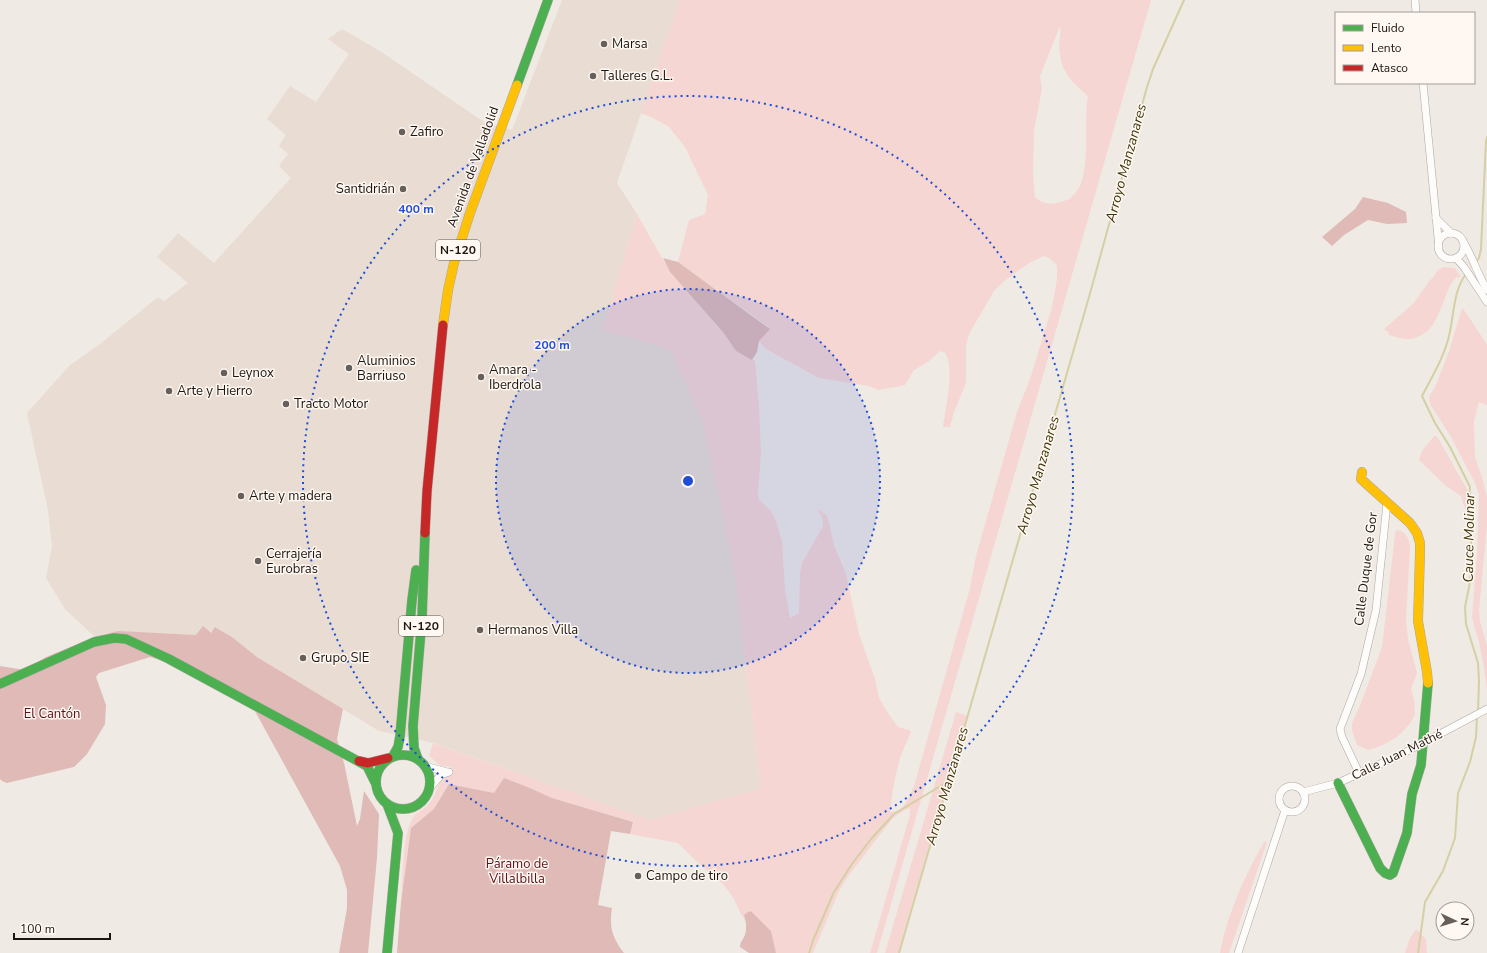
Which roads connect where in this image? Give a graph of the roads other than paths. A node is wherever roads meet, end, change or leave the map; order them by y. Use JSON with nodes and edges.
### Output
{"nodes":[{"id":1,"x":549,"y":0,"type":"edge"},
{"id":2,"x":1415,"y":0,"type":"edge"},
{"id":3,"x":1416,"y":12,"type":"edge"},
{"id":4,"x":1424,"y":84,"type":"edge"},
{"id":5,"x":1436,"y":218,"type":"junction"},
{"id":6,"x":1451,"y":233,"type":"junction"},
{"id":7,"x":1464,"y":243,"type":"junction"},
{"id":8,"x":1439,"y":248,"type":"junction"},
{"id":9,"x":1456,"y":258,"type":"junction"},
{"id":10,"x":1487,"y":289,"type":"edge"},
{"id":11,"x":1487,"y":302,"type":"edge"},
{"id":12,"x":1362,"y":472,"type":"dead end"},
{"id":13,"x":427,"y":492,"type":"junction"},
{"id":14,"x":1387,"y":503,"type":"junction"},
{"id":15,"x":0,"y":684,"type":"edge"},
{"id":16,"x":1487,"y":708,"type":"edge"},
{"id":17,"x":1422,"y":744,"type":"junction"},
{"id":18,"x":391,"y":757,"type":"junction"},
{"id":19,"x":418,"y":759,"type":"junction"},
{"id":20,"x":358,"y":761,"type":"junction"},
{"id":21,"x":425,"y":766,"type":"junction"},
{"id":22,"x":1359,"y":773,"type":"junction"},
{"id":23,"x":375,"y":782,"type":"junction"},
{"id":24,"x":1338,"y":783,"type":"junction"},
{"id":25,"x":430,"y":788,"type":"junction"},
{"id":26,"x":1303,"y":792,"type":"junction"},
{"id":27,"x":387,"y":804,"type":"junction"},
{"id":28,"x":416,"y":806,"type":"junction"},
{"id":29,"x":1285,"y":810,"type":"junction"},
{"id":30,"x":398,"y":833,"type":"junction"},
{"id":31,"x":387,"y":953,"type":"edge"},
{"id":32,"x":1238,"y":953,"type":"edge"}],
"edges":[{"from":1,"to":13,"type":"main road","name":"Avenida de Valladolid","number":"N-120"},
{"from":2,"to":3,"type":"street"},
{"from":4,"to":5,"type":"street"},
{"from":5,"to":6,"type":"street"},
{"from":5,"to":8,"type":"street"},
{"from":6,"to":7,"type":"street"},
{"from":6,"to":8,"type":"street"},
{"from":7,"to":9,"type":"street"},
{"from":7,"to":10,"type":"street"},
{"from":8,"to":9,"type":"street"},
{"from":9,"to":11,"type":"street"},
{"from":12,"to":14,"type":"main road","name":"Calle Duque de Gor"},
{"from":13,"to":18,"type":"main road","number":"N-120"},
{"from":13,"to":19,"type":"main road","number":"N-120"},
{"from":14,"to":17,"type":"main road","name":"Calle Duque de Gor"},
{"from":14,"to":22,"type":"street","name":"Calle Duque de Gor"},
{"from":15,"to":20,"type":"main road"},
{"from":16,"to":17,"type":"street","name":"Calle Juan Mathé"},
{"from":17,"to":22,"type":"street","name":"Calle Juan Mathé"},
{"from":17,"to":24,"type":"main road","name":"Calle Duque de Gor"},
{"from":18,"to":19,"type":"main road"},
{"from":18,"to":20,"type":"main road"},
{"from":18,"to":23,"type":"main road","number":"N-120"},
{"from":19,"to":21,"type":"main road"},
{"from":20,"to":23,"type":"main road"},
{"from":21,"to":25,"type":"main road"},
{"from":21,"to":25,"type":"street"},
{"from":22,"to":24,"type":"street","name":"Calle Juan Mathé"},
{"from":23,"to":27,"type":"main road"},
{"from":24,"to":26,"type":"street","name":"Calle Juan Mathé"},
{"from":25,"to":28,"type":"main road"},
{"from":26,"to":29,"type":"street"},
{"from":26,"to":29,"type":"street"},
{"from":27,"to":28,"type":"main road"},
{"from":27,"to":30,"type":"main road"},
{"from":28,"to":30,"type":"main road"},
{"from":29,"to":32,"type":"street"},
{"from":30,"to":31,"type":"main road"}]}
